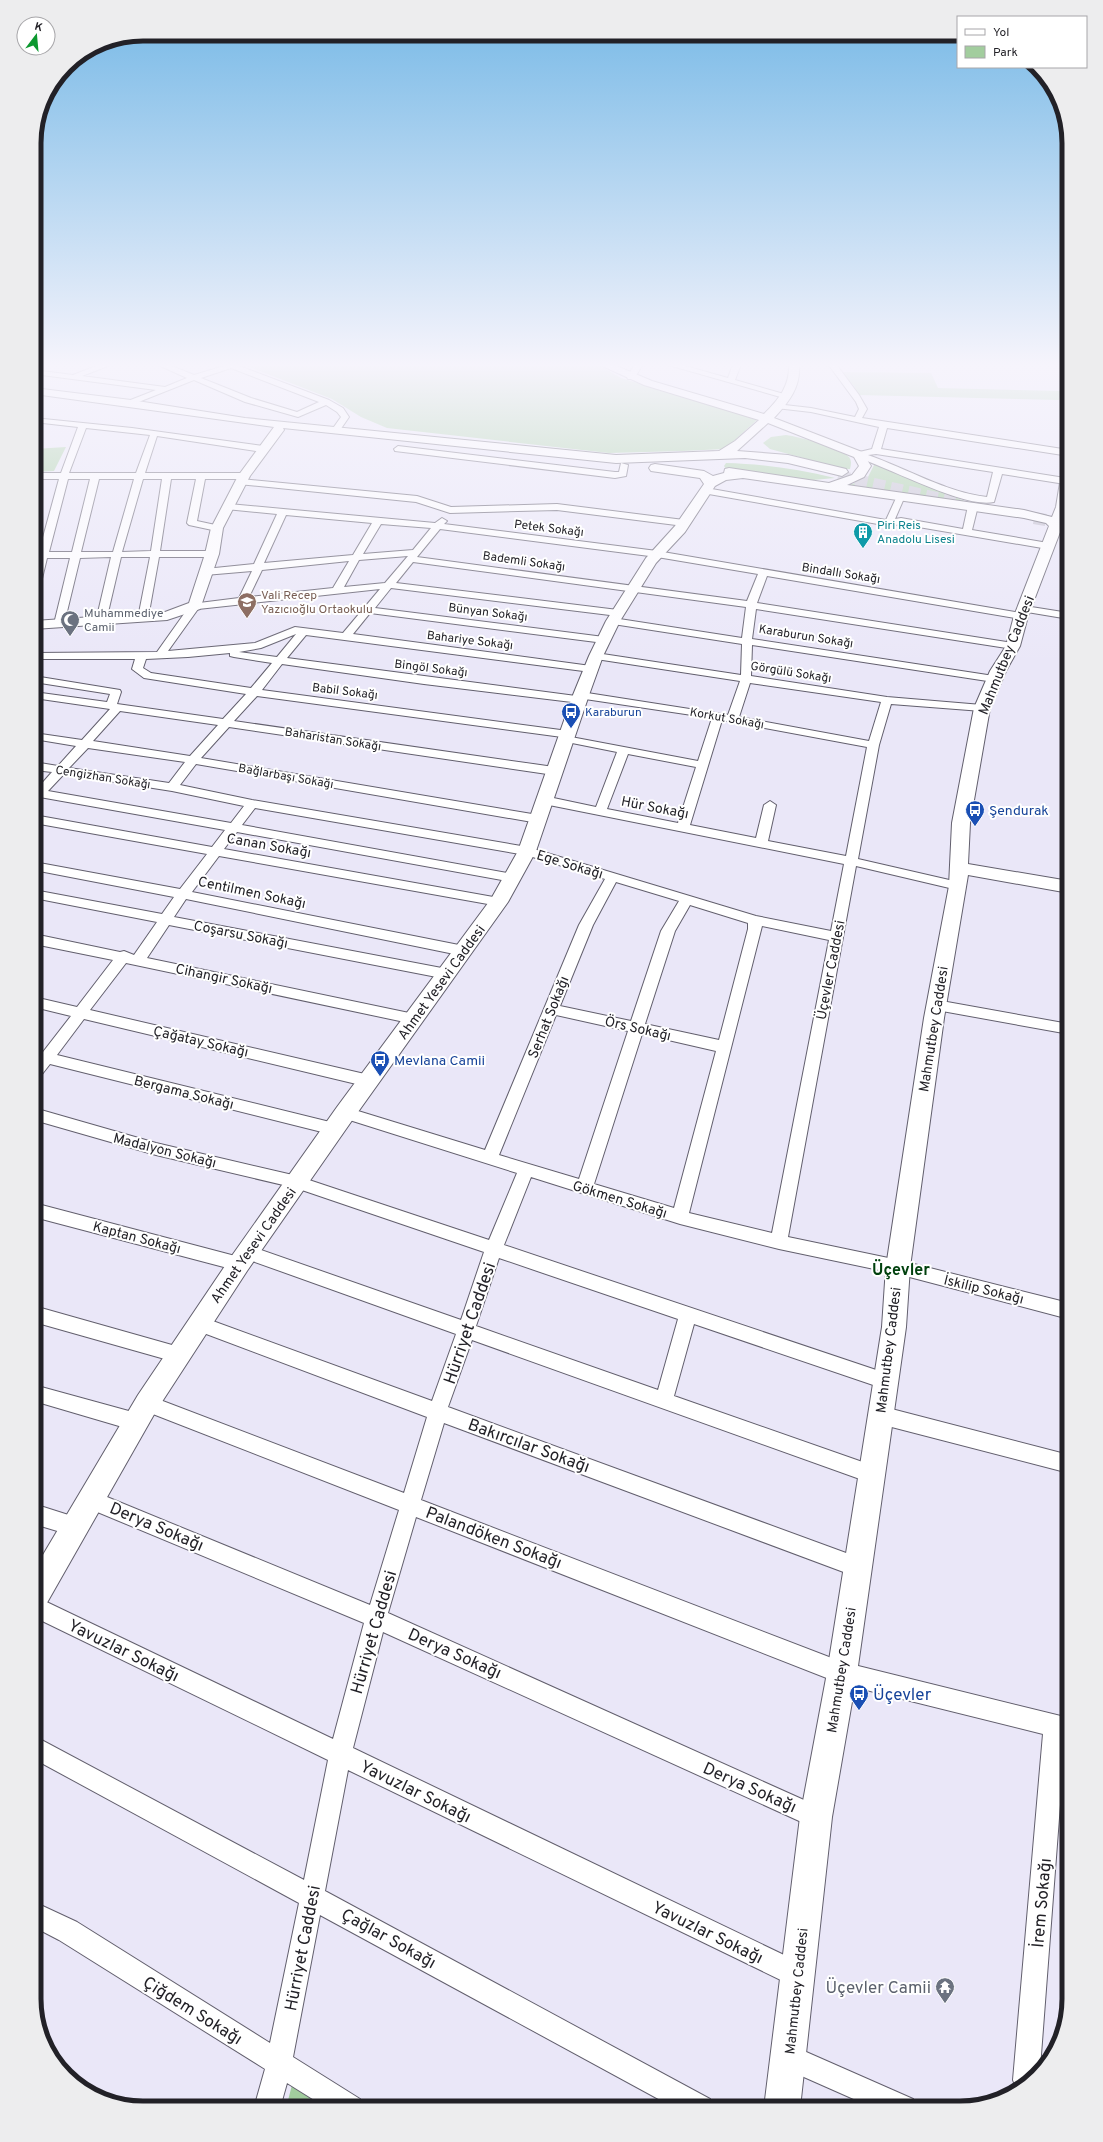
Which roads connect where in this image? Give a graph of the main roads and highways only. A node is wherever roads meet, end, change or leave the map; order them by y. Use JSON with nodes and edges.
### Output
{"nodes":[{"id":1,"x":253,"y":464,"type":"edge"},
{"id":2,"x":639,"y":464,"type":"edge"},
{"id":3,"x":710,"y":464,"type":"edge"},
{"id":4,"x":777,"y":464,"type":"edge"},
{"id":5,"x":794,"y":464,"type":"edge"},
{"id":6,"x":864,"y":464,"type":"edge"},
{"id":7,"x":743,"y":474,"type":"junction"},
{"id":8,"x":837,"y":478,"type":"junction"},
{"id":9,"x":708,"y":488,"type":"junction"},
{"id":10,"x":1062,"y":512,"type":"edge"},
{"id":11,"x":1061,"y":523,"type":"edge"},
{"id":12,"x":41,"y":625,"type":"edge"},
{"id":13,"x":958,"y":877,"type":"junction"},
{"id":14,"x":1062,"y":886,"type":"edge"},
{"id":15,"x":41,"y":1585,"type":"edge"},
{"id":16,"x":783,"y":2101,"type":"edge"}],
"edges":[{"from":1,"to":12,"type":"main road"},
{"from":2,"to":9,"type":"main road"},
{"from":3,"to":7,"type":"main road"},
{"from":4,"to":8,"type":"main road"},
{"from":5,"to":8,"type":"main road"},
{"from":6,"to":8,"type":"main road"},
{"from":7,"to":8,"type":"main road"},
{"from":7,"to":9,"type":"main road"},
{"from":8,"to":11,"type":"main road"},
{"from":9,"to":15,"type":"main road","name":"Ahmet Yesevi Caddesi"},
{"from":10,"to":11,"type":"main road","name":"Mahmutbey Caddesi"},
{"from":11,"to":13,"type":"main road","name":"Mahmutbey Caddesi"},
{"from":13,"to":14,"type":"main road"},
{"from":13,"to":16,"type":"main road","name":"Mahmutbey Caddesi"}]}
